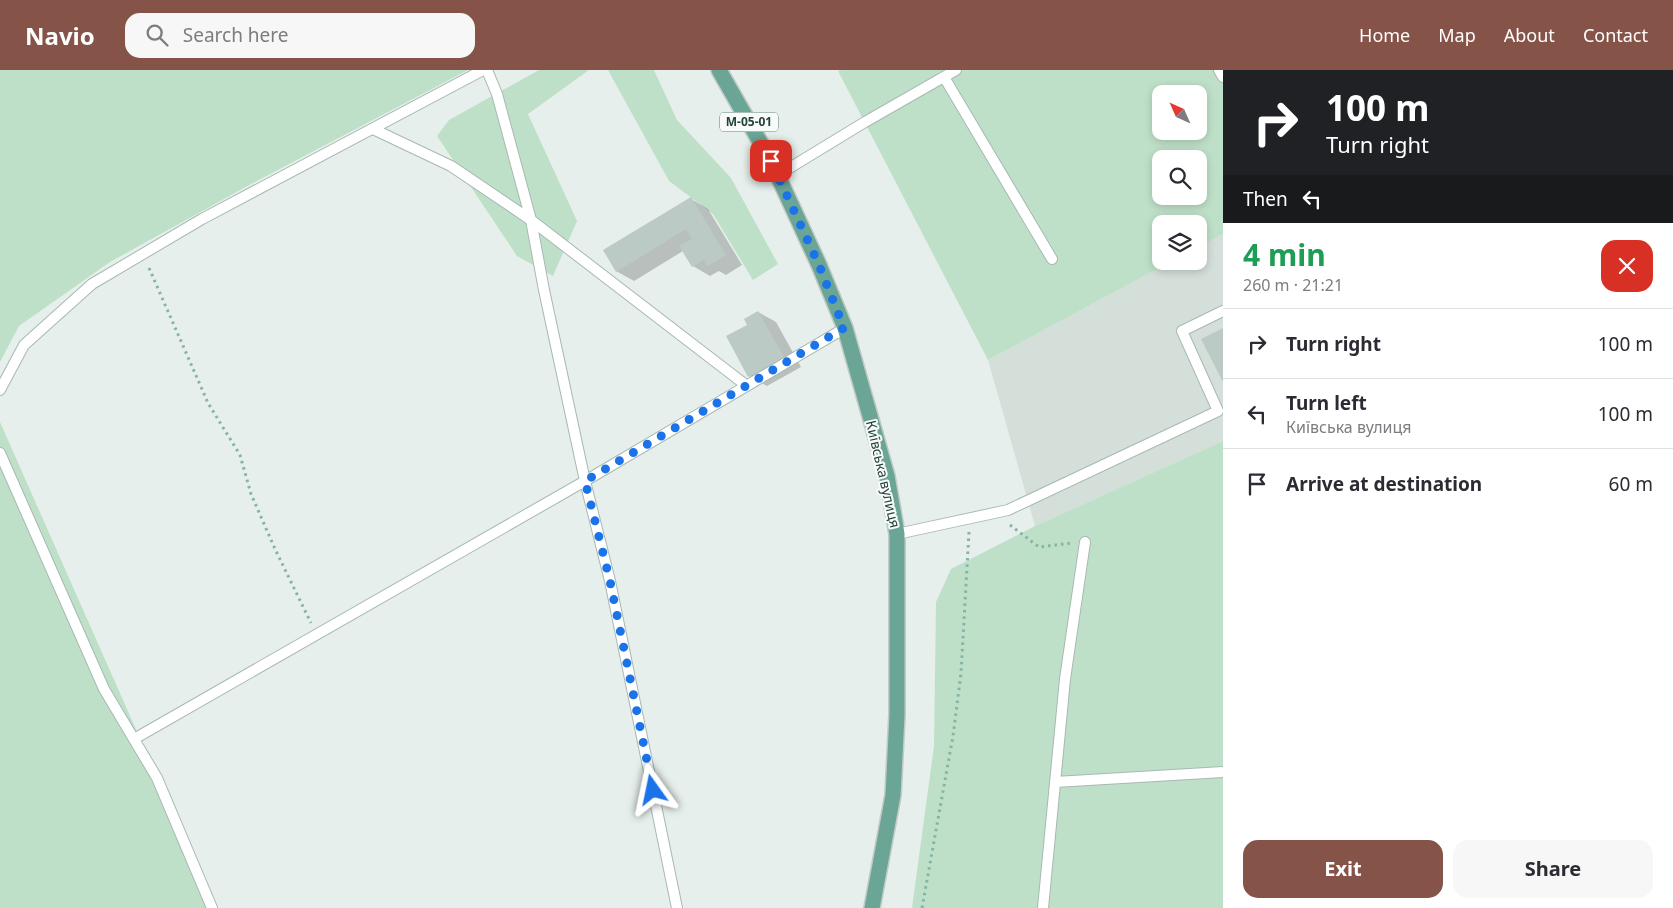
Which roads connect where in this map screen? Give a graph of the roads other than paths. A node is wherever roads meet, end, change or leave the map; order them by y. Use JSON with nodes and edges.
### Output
{"nodes":[{"id":1,"x":483,"y":70,"type":"edge"},
{"id":2,"x":487,"y":70,"type":"edge"},
{"id":3,"x":719,"y":70,"type":"edge"},
{"id":4,"x":956,"y":70,"type":"edge"},
{"id":5,"x":1219,"y":70,"type":"edge"},
{"id":6,"x":944,"y":77,"type":"junction"},
{"id":7,"x":1223,"y":77,"type":"edge"},
{"id":8,"x":373,"y":129,"type":"junction"},
{"id":9,"x":778,"y":175,"type":"junction"},
{"id":10,"x":531,"y":220,"type":"junction"},
{"id":11,"x":1052,"y":259,"type":"dead end"},
{"id":12,"x":1223,"y":312,"type":"edge"},
{"id":13,"x":844,"y":328,"type":"junction"},
{"id":14,"x":747,"y":386,"type":"junction"},
{"id":15,"x":0,"y":390,"type":"edge"},
{"id":16,"x":0,"y":453,"type":"edge"},
{"id":17,"x":585,"y":481,"type":"junction"},
{"id":18,"x":897,"y":534,"type":"junction"},
{"id":19,"x":1085,"y":542,"type":"road end"},
{"id":20,"x":134,"y":739,"type":"junction"},
{"id":21,"x":1223,"y":772,"type":"edge"},
{"id":22,"x":1055,"y":782,"type":"junction"},
{"id":23,"x":212,"y":908,"type":"edge"},
{"id":24,"x":677,"y":908,"type":"edge"},
{"id":25,"x":872,"y":908,"type":"edge"},
{"id":26,"x":1043,"y":908,"type":"edge"}],
"edges":[{"from":1,"to":8,"type":"lane"},
{"from":2,"to":10,"type":"lane"},
{"from":3,"to":9,"type":"main road","name":"Київська вулиця","number":"М-05-01"},
{"from":4,"to":6,"type":"lane"},
{"from":5,"to":7,"type":"lane"},
{"from":6,"to":9,"type":"lane"},
{"from":6,"to":11,"type":"lane"},
{"from":8,"to":10,"type":"lane"},
{"from":8,"to":15,"type":"lane"},
{"from":9,"to":13,"type":"main road","name":"Київська вулиця"},
{"from":10,"to":14,"type":"lane"},
{"from":10,"to":17,"type":"lane"},
{"from":12,"to":18,"type":"lane"},
{"from":13,"to":14,"type":"lane"},
{"from":13,"to":18,"type":"main road","name":"Київська вулиця"},
{"from":14,"to":17,"type":"lane"},
{"from":16,"to":20,"type":"lane"},
{"from":17,"to":20,"type":"lane"},
{"from":17,"to":24,"type":"lane"},
{"from":18,"to":25,"type":"main road","name":"Київська вулиця"},
{"from":19,"to":22,"type":"lane"},
{"from":20,"to":23,"type":"lane"},
{"from":21,"to":22,"type":"lane"},
{"from":22,"to":26,"type":"lane"}]}
